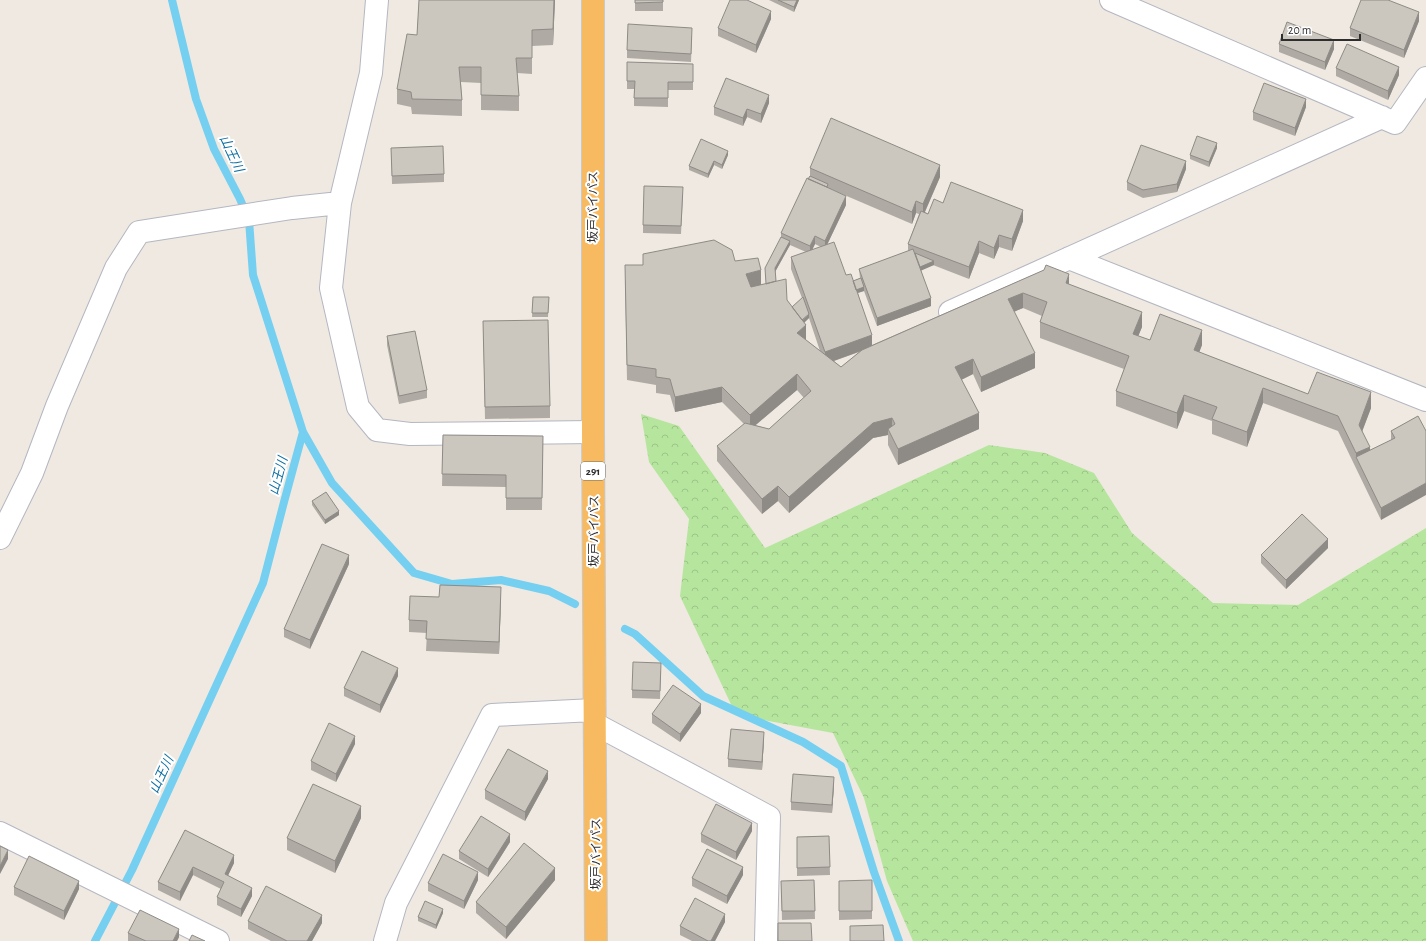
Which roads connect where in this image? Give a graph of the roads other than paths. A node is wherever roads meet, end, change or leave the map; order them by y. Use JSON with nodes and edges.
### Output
{"nodes":[{"id":1,"x":377,"y":0,"type":"edge"},
{"id":2,"x":593,"y":0,"type":"edge"},
{"id":3,"x":1111,"y":0,"type":"edge"},
{"id":4,"x":1426,"y":78,"type":"edge"},
{"id":5,"x":1382,"y":117,"type":"junction"},
{"id":6,"x":340,"y":203,"type":"junction"},
{"id":7,"x":1069,"y":258,"type":"junction"},
{"id":8,"x":950,"y":312,"type":"edge"},
{"id":9,"x":1426,"y":400,"type":"edge"},
{"id":10,"x":593,"y":432,"type":"junction"},
{"id":11,"x":0,"y":538,"type":"edge"},
{"id":12,"x":595,"y":717,"type":"junction"},
{"id":13,"x":0,"y":833,"type":"edge"},
{"id":14,"x":218,"y":941,"type":"edge"},
{"id":15,"x":385,"y":941,"type":"edge"},
{"id":16,"x":596,"y":941,"type":"edge"},
{"id":17,"x":766,"y":941,"type":"edge"}],
"edges":[{"from":1,"to":6,"type":"street"},
{"from":2,"to":10,"type":"highway","name":"坂戸バイパス","number":"291"},
{"from":3,"to":5,"type":"street"},
{"from":4,"to":5,"type":"street"},
{"from":5,"to":7,"type":"street"},
{"from":6,"to":10,"type":"street"},
{"from":6,"to":11,"type":"street"},
{"from":7,"to":8,"type":"street"},
{"from":7,"to":9,"type":"street"},
{"from":10,"to":12,"type":"highway","name":"坂戸バイパス","number":"291"},
{"from":12,"to":15,"type":"street"},
{"from":12,"to":16,"type":"highway","name":"坂戸バイパス","number":"291"},
{"from":12,"to":17,"type":"street"},
{"from":13,"to":14,"type":"street"}]}
